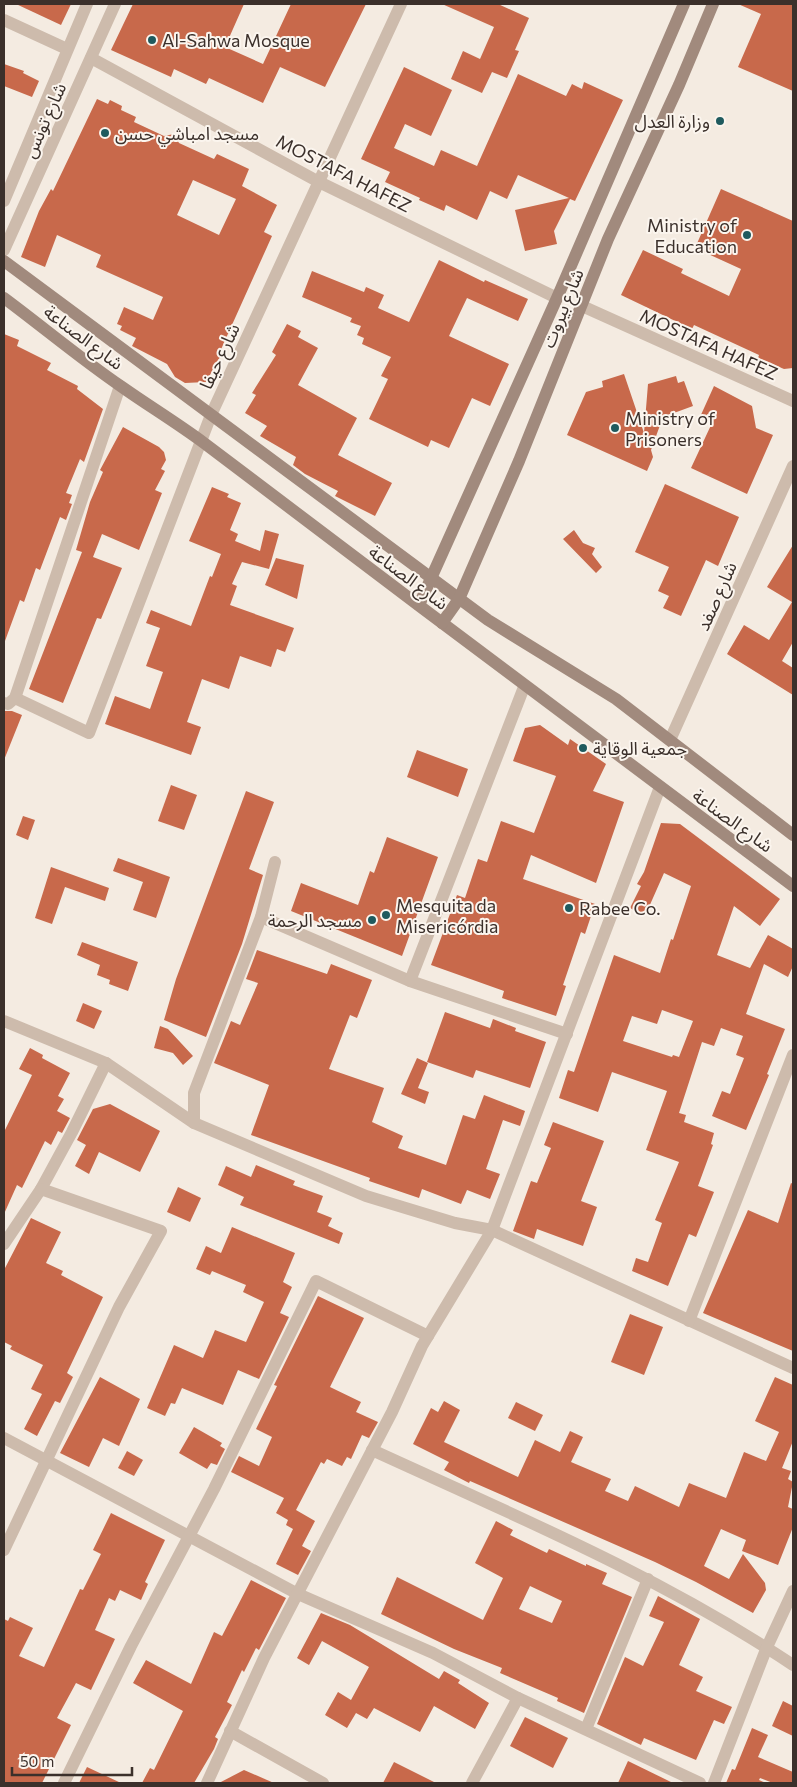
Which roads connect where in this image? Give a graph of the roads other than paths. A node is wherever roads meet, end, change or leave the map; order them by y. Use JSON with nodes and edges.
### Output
{"nodes":[{"id":1,"x":87,"y":4,"type":"edge"},
{"id":2,"x":115,"y":4,"type":"edge"},
{"id":3,"x":401,"y":4,"type":"edge"},
{"id":4,"x":684,"y":4,"type":"edge"},
{"id":5,"x":713,"y":4,"type":"edge"},
{"id":6,"x":4,"y":20,"type":"edge"},
{"id":7,"x":67,"y":49,"type":"junction"},
{"id":8,"x":91,"y":58,"type":"junction"},
{"id":9,"x":319,"y":182,"type":"junction"},
{"id":10,"x":4,"y":201,"type":"edge"},
{"id":11,"x":4,"y":250,"type":"edge"},
{"id":12,"x":4,"y":261,"type":"edge"},
{"id":13,"x":4,"y":298,"type":"edge"},
{"id":14,"x":557,"y":298,"type":"junction"},
{"id":15,"x":582,"y":306,"type":"junction"},
{"id":16,"x":120,"y":386,"type":"junction"},
{"id":17,"x":793,"y":401,"type":"edge"},
{"id":18,"x":211,"y":415,"type":"junction"},
{"id":19,"x":201,"y":441,"type":"junction"},
{"id":20,"x":793,"y":466,"type":"edge"},
{"id":21,"x":433,"y":578,"type":"junction"},
{"id":22,"x":459,"y":599,"type":"junction"},
{"id":23,"x":419,"y":605,"type":"junction"},
{"id":24,"x":442,"y":623,"type":"junction"},
{"id":25,"x":524,"y":687,"type":"junction"},
{"id":26,"x":9,"y":700,"type":"edge"},
{"id":27,"x":670,"y":740,"type":"junction"},
{"id":28,"x":660,"y":787,"type":"junction"},
{"id":29,"x":793,"y":835,"type":"edge"},
{"id":30,"x":275,"y":862,"type":"dead end"},
{"id":31,"x":793,"y":886,"type":"edge"},
{"id":32,"x":261,"y":917,"type":"junction"},
{"id":33,"x":410,"y":981,"type":"junction"},
{"id":34,"x":4,"y":1021,"type":"edge"},
{"id":35,"x":567,"y":1034,"type":"junction"},
{"id":36,"x":793,"y":1055,"type":"edge"},
{"id":37,"x":106,"y":1063,"type":"junction"},
{"id":38,"x":194,"y":1123,"type":"junction"},
{"id":39,"x":41,"y":1189,"type":"junction"},
{"id":40,"x":492,"y":1230,"type":"junction"},
{"id":41,"x":4,"y":1244,"type":"edge"},
{"id":42,"x":689,"y":1321,"type":"junction"},
{"id":43,"x":428,"y":1336,"type":"junction"},
{"id":44,"x":793,"y":1368,"type":"edge"},
{"id":45,"x":4,"y":1438,"type":"edge"},
{"id":46,"x":372,"y":1450,"type":"junction"},
{"id":47,"x":45,"y":1460,"type":"junction"},
{"id":48,"x":188,"y":1537,"type":"junction"},
{"id":49,"x":4,"y":1550,"type":"edge"},
{"id":50,"x":648,"y":1579,"type":"junction"},
{"id":51,"x":793,"y":1591,"type":"edge"},
{"id":52,"x":298,"y":1594,"type":"junction"},
{"id":53,"x":766,"y":1647,"type":"junction"},
{"id":54,"x":793,"y":1665,"type":"edge"},
{"id":55,"x":518,"y":1698,"type":"junction"},
{"id":56,"x":586,"y":1729,"type":"junction"},
{"id":57,"x":230,"y":1731,"type":"junction"},
{"id":58,"x":64,"y":1783,"type":"edge"},
{"id":59,"x":206,"y":1783,"type":"edge"},
{"id":60,"x":324,"y":1783,"type":"edge"},
{"id":61,"x":472,"y":1783,"type":"edge"},
{"id":62,"x":700,"y":1783,"type":"edge"},
{"id":63,"x":714,"y":1783,"type":"edge"}],
"edges":[{"from":1,"to":7,"type":"street","name":"شارع تونس"},
{"from":2,"to":8,"type":"street","name":"شارع تونس"},
{"from":3,"to":9,"type":"street","name":"شارع حيفا"},
{"from":4,"to":14,"type":"main road","name":"شارع بيروت"},
{"from":5,"to":15,"type":"main road","name":"شارع بيروت"},
{"from":6,"to":7,"type":"street"},
{"from":7,"to":10,"type":"street","name":"شارع تونس"},
{"from":8,"to":9,"type":"street","name":"MOSTAFA HAFEZ"},
{"from":8,"to":11,"type":"street","name":"شارع تونس"},
{"from":9,"to":14,"type":"street","name":"MOSTAFA HAFEZ"},
{"from":9,"to":18,"type":"street","name":"شارع حيفا"},
{"from":12,"to":18,"type":"main road","name":"شارع الصناعة"},
{"from":13,"to":16,"type":"main road","name":"شارع الصناعة"},
{"from":14,"to":21,"type":"main road","name":"شارع بيروت"},
{"from":15,"to":17,"type":"street","name":"MOSTAFA HAFEZ"},
{"from":15,"to":22,"type":"main road","name":"شارع بيروت"},
{"from":16,"to":19,"type":"main road","name":"شارع الصناعة"},
{"from":16,"to":26,"type":"street"},
{"from":18,"to":19,"type":"street","name":"شارع حيفا"},
{"from":18,"to":21,"type":"main road","name":"شارع الصناعة"},
{"from":19,"to":23,"type":"main road","name":"شارع الصناعة"},
{"from":19,"to":26,"type":"street","name":"شارع حيفا"},
{"from":20,"to":27,"type":"street","name":"شارع صفد"},
{"from":21,"to":22,"type":"main road","name":"شارع الصناعة"},
{"from":21,"to":23,"type":"main road","name":"شارع بيروت"},
{"from":22,"to":24,"type":"main road","name":"شارع بيروت"},
{"from":22,"to":27,"type":"main road","name":"شارع الصناعة"},
{"from":23,"to":24,"type":"main road","name":"شارع الصناعة"},
{"from":24,"to":25,"type":"main road","name":"شارع الصناعة"},
{"from":25,"to":28,"type":"main road","name":"شارع الصناعة"},
{"from":25,"to":33,"type":"street"},
{"from":27,"to":29,"type":"main road","name":"شارع الصناعة"},
{"from":28,"to":31,"type":"main road","name":"شارع الصناعة"},
{"from":28,"to":35,"type":"street"},
{"from":30,"to":32,"type":"street"},
{"from":32,"to":33,"type":"street"},
{"from":32,"to":38,"type":"street"},
{"from":33,"to":35,"type":"street"},
{"from":34,"to":37,"type":"street"},
{"from":35,"to":40,"type":"street"},
{"from":36,"to":42,"type":"street"},
{"from":37,"to":38,"type":"street"},
{"from":37,"to":39,"type":"street"},
{"from":38,"to":40,"type":"street"},
{"from":39,"to":41,"type":"street"},
{"from":39,"to":47,"type":"street"},
{"from":40,"to":42,"type":"street"},
{"from":40,"to":43,"type":"street"},
{"from":42,"to":44,"type":"street"},
{"from":43,"to":46,"type":"street"},
{"from":43,"to":48,"type":"street"},
{"from":45,"to":47,"type":"street"},
{"from":46,"to":50,"type":"street"},
{"from":46,"to":52,"type":"street"},
{"from":47,"to":48,"type":"street"},
{"from":47,"to":49,"type":"street"},
{"from":48,"to":52,"type":"street"},
{"from":48,"to":58,"type":"street"},
{"from":50,"to":53,"type":"street"},
{"from":50,"to":56,"type":"street"},
{"from":51,"to":53,"type":"street"},
{"from":52,"to":55,"type":"street"},
{"from":52,"to":57,"type":"street"},
{"from":53,"to":54,"type":"street"},
{"from":53,"to":63,"type":"street"},
{"from":55,"to":56,"type":"street"},
{"from":55,"to":61,"type":"street"},
{"from":56,"to":62,"type":"street"},
{"from":57,"to":59,"type":"street"},
{"from":57,"to":60,"type":"street"}]}
